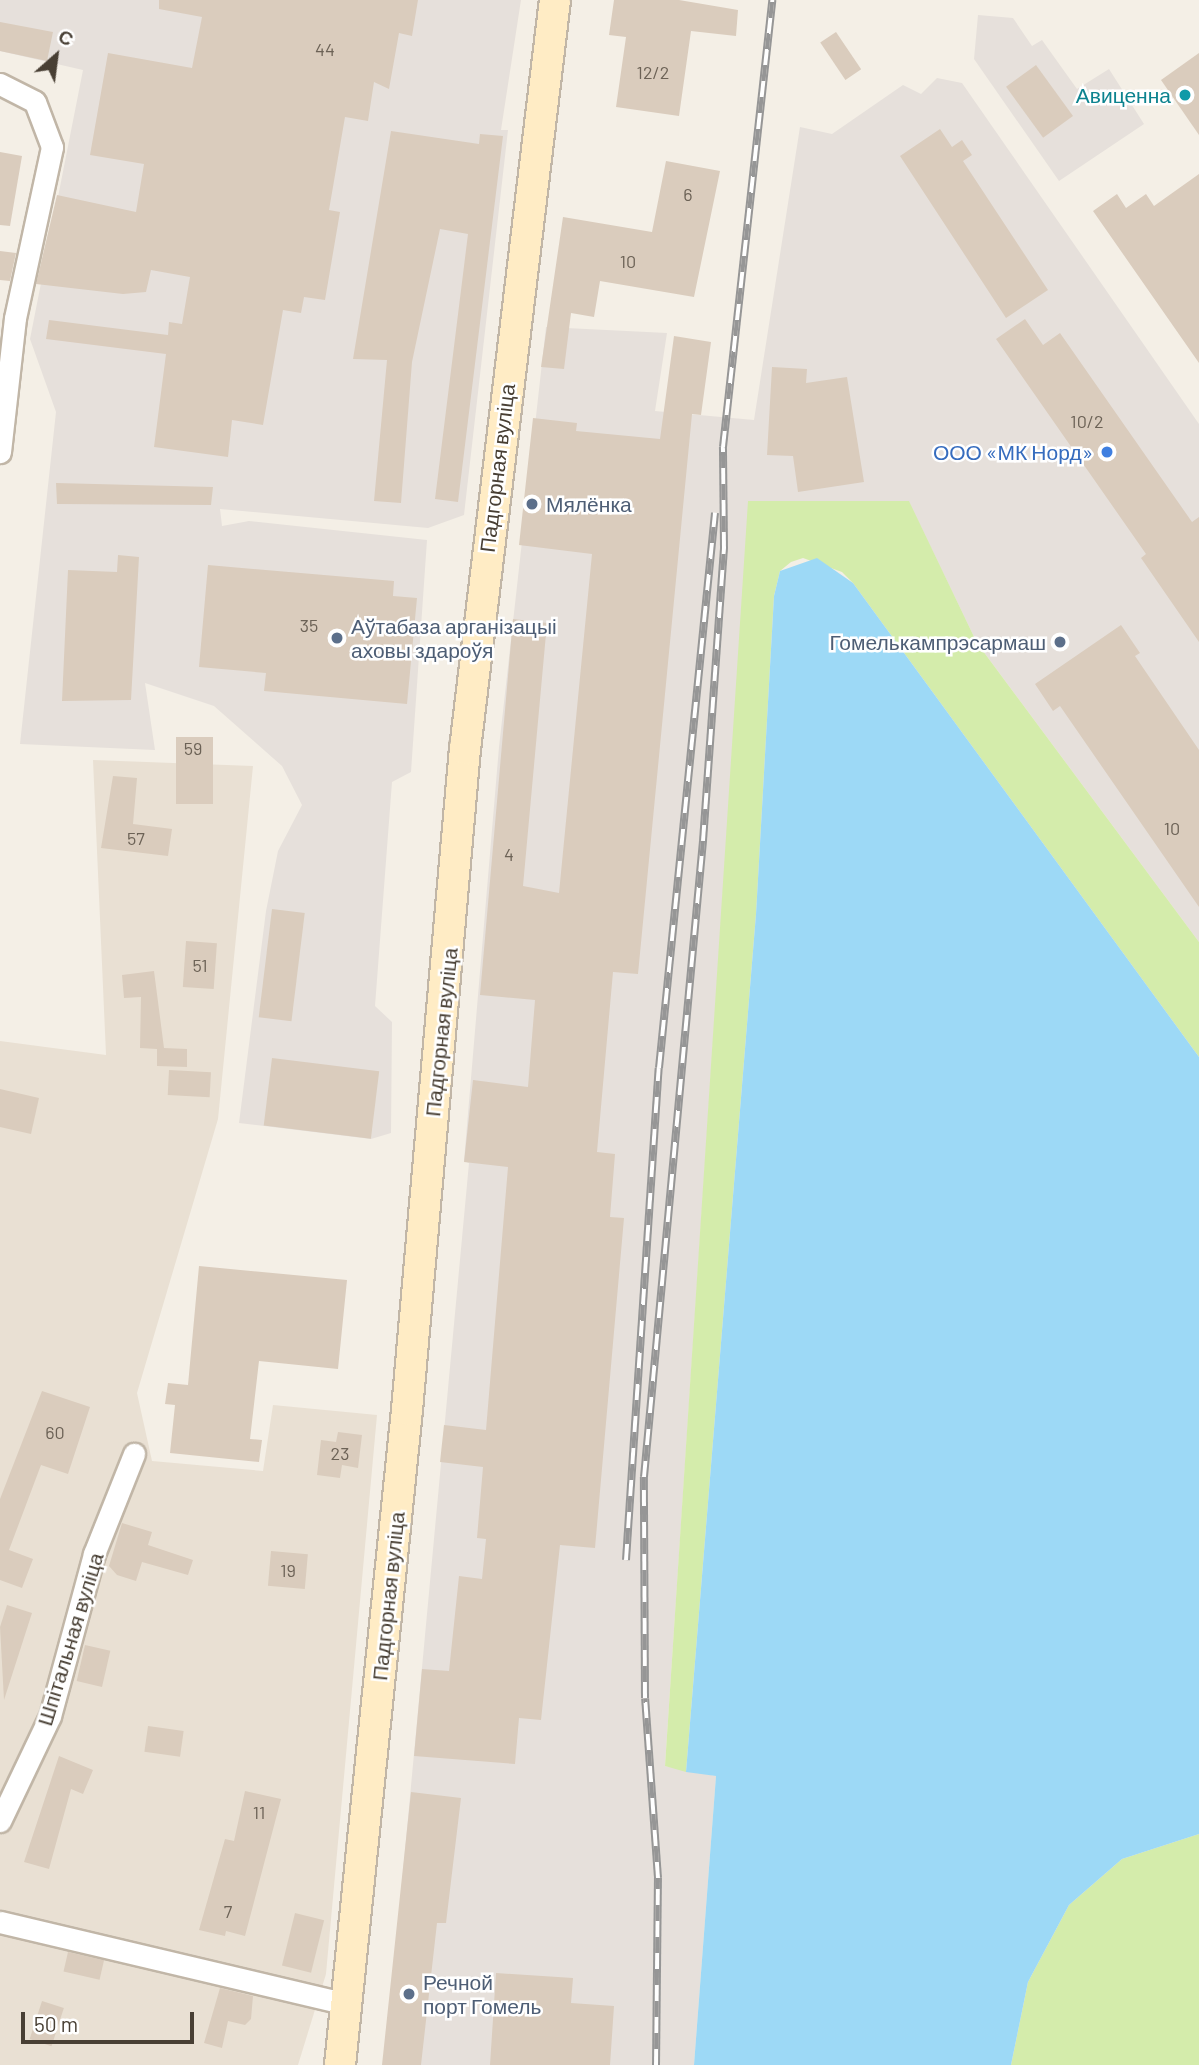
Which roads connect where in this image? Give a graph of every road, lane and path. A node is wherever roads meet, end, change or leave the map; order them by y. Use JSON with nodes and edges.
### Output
{"nodes":[{"id":1,"x":555,"y":0,"type":"edge"},
{"id":2,"x":7,"y":86,"type":"edge"},
{"id":3,"x":8,"y":317,"type":"edge"},
{"id":4,"x":0,"y":452,"type":"edge"},
{"id":5,"x":134,"y":1454,"type":"dead end"},
{"id":6,"x":0,"y":1821,"type":"edge"},
{"id":7,"x":0,"y":1922,"type":"edge"},
{"id":8,"x":347,"y":2004,"type":"junction"},
{"id":9,"x":340,"y":2065,"type":"edge"}],
"edges":[{"from":1,"to":8,"type":"street","name":"Падгорная вуліца"},
{"from":2,"to":3,"type":"street"},
{"from":3,"to":4,"type":"street"},
{"from":5,"to":6,"type":"street","name":"Шпітальная вуліца"},
{"from":7,"to":8,"type":"street"},
{"from":8,"to":9,"type":"street","name":"Падгорная вуліца"}]}
